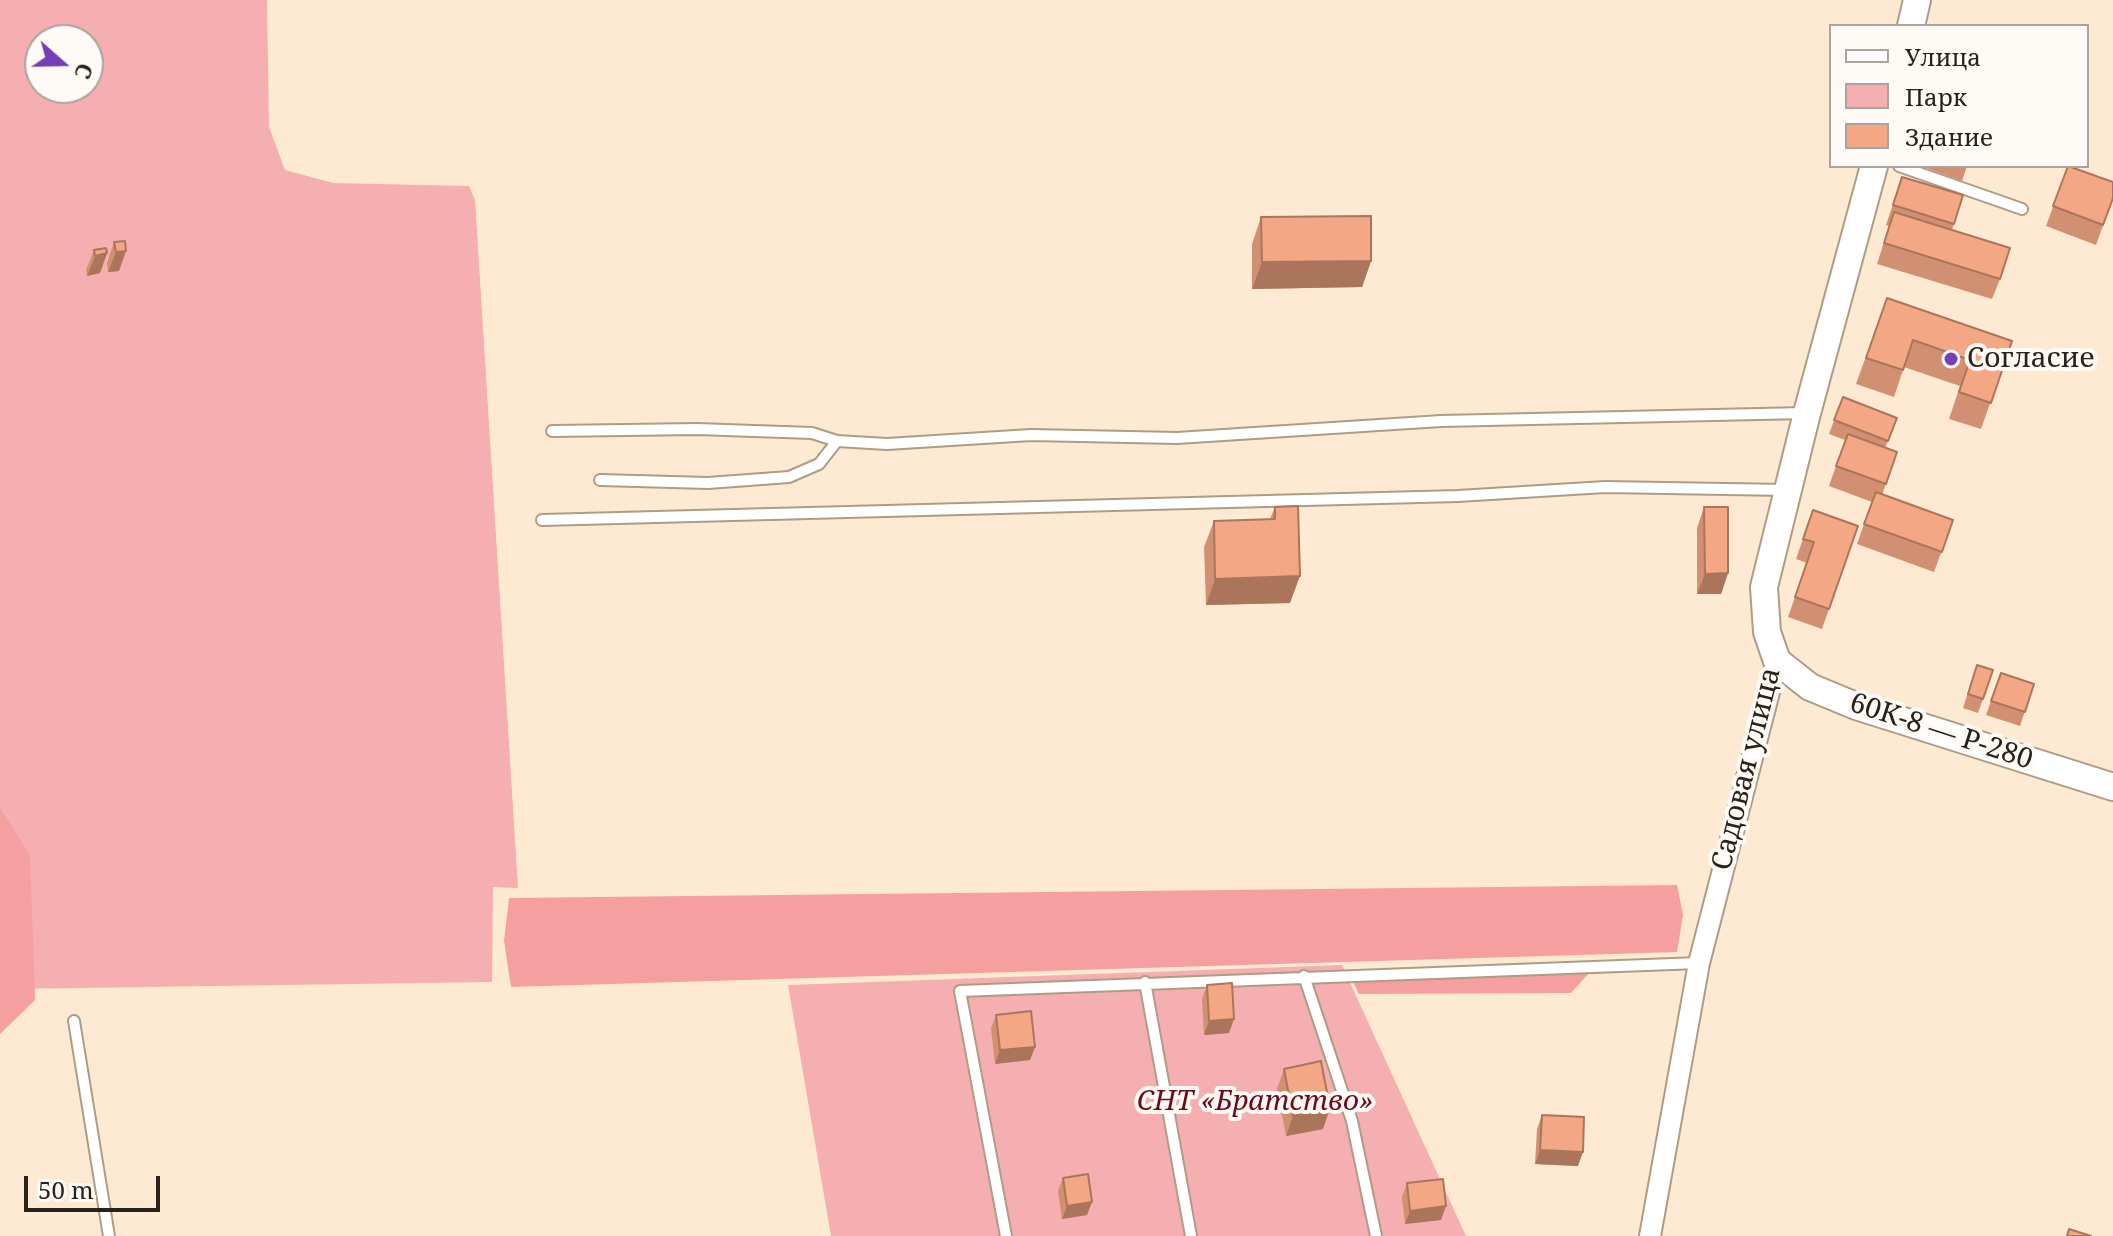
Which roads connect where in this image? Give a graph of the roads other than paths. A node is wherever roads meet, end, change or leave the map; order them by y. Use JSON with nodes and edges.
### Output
{"nodes":[{"id":1,"x":1917,"y":0,"type":"edge"},
{"id":2,"x":1911,"y":24,"type":"edge"},
{"id":3,"x":1873,"y":168,"type":"edge"},
{"id":4,"x":1905,"y":168,"type":"edge"},
{"id":5,"x":2022,"y":209,"type":"dead end"},
{"id":6,"x":1807,"y":413,"type":"junction"},
{"id":7,"x":552,"y":431,"type":"dead end"},
{"id":8,"x":837,"y":441,"type":"junction"},
{"id":9,"x":600,"y":480,"type":"dead end"},
{"id":10,"x":1788,"y":490,"type":"junction"},
{"id":11,"x":542,"y":520,"type":"dead end"},
{"id":12,"x":1777,"y":661,"type":"junction"},
{"id":13,"x":2113,"y":787,"type":"edge"},
{"id":14,"x":1699,"y":963,"type":"junction"},
{"id":15,"x":1304,"y":976,"type":"junction"},
{"id":16,"x":1145,"y":982,"type":"junction"},
{"id":17,"x":74,"y":1021,"type":"dead end"},
{"id":18,"x":109,"y":1236,"type":"edge"},
{"id":19,"x":1006,"y":1236,"type":"edge"},
{"id":20,"x":1191,"y":1236,"type":"edge"},
{"id":21,"x":1376,"y":1236,"type":"edge"},
{"id":22,"x":1650,"y":1236,"type":"edge"}],
"edges":[{"from":1,"to":2,"type":"street"},
{"from":3,"to":6,"type":"street","name":"Садовая улица"},
{"from":4,"to":5,"type":"lane"},
{"from":6,"to":8,"type":"lane"},
{"from":6,"to":10,"type":"street","name":"Садовая улица"},
{"from":7,"to":8,"type":"lane"},
{"from":8,"to":9,"type":"lane"},
{"from":10,"to":11,"type":"lane"},
{"from":10,"to":12,"type":"street","name":"Садовая улица"},
{"from":12,"to":13,"type":"street","name":"60К-8 — Р-280"},
{"from":12,"to":14,"type":"street","name":"Садовая улица"},
{"from":14,"to":15,"type":"lane"},
{"from":14,"to":22,"type":"street","name":"Садовая улица"},
{"from":15,"to":16,"type":"lane"},
{"from":15,"to":21,"type":"lane"},
{"from":16,"to":19,"type":"lane"},
{"from":16,"to":20,"type":"lane"},
{"from":17,"to":18,"type":"lane"}]}
